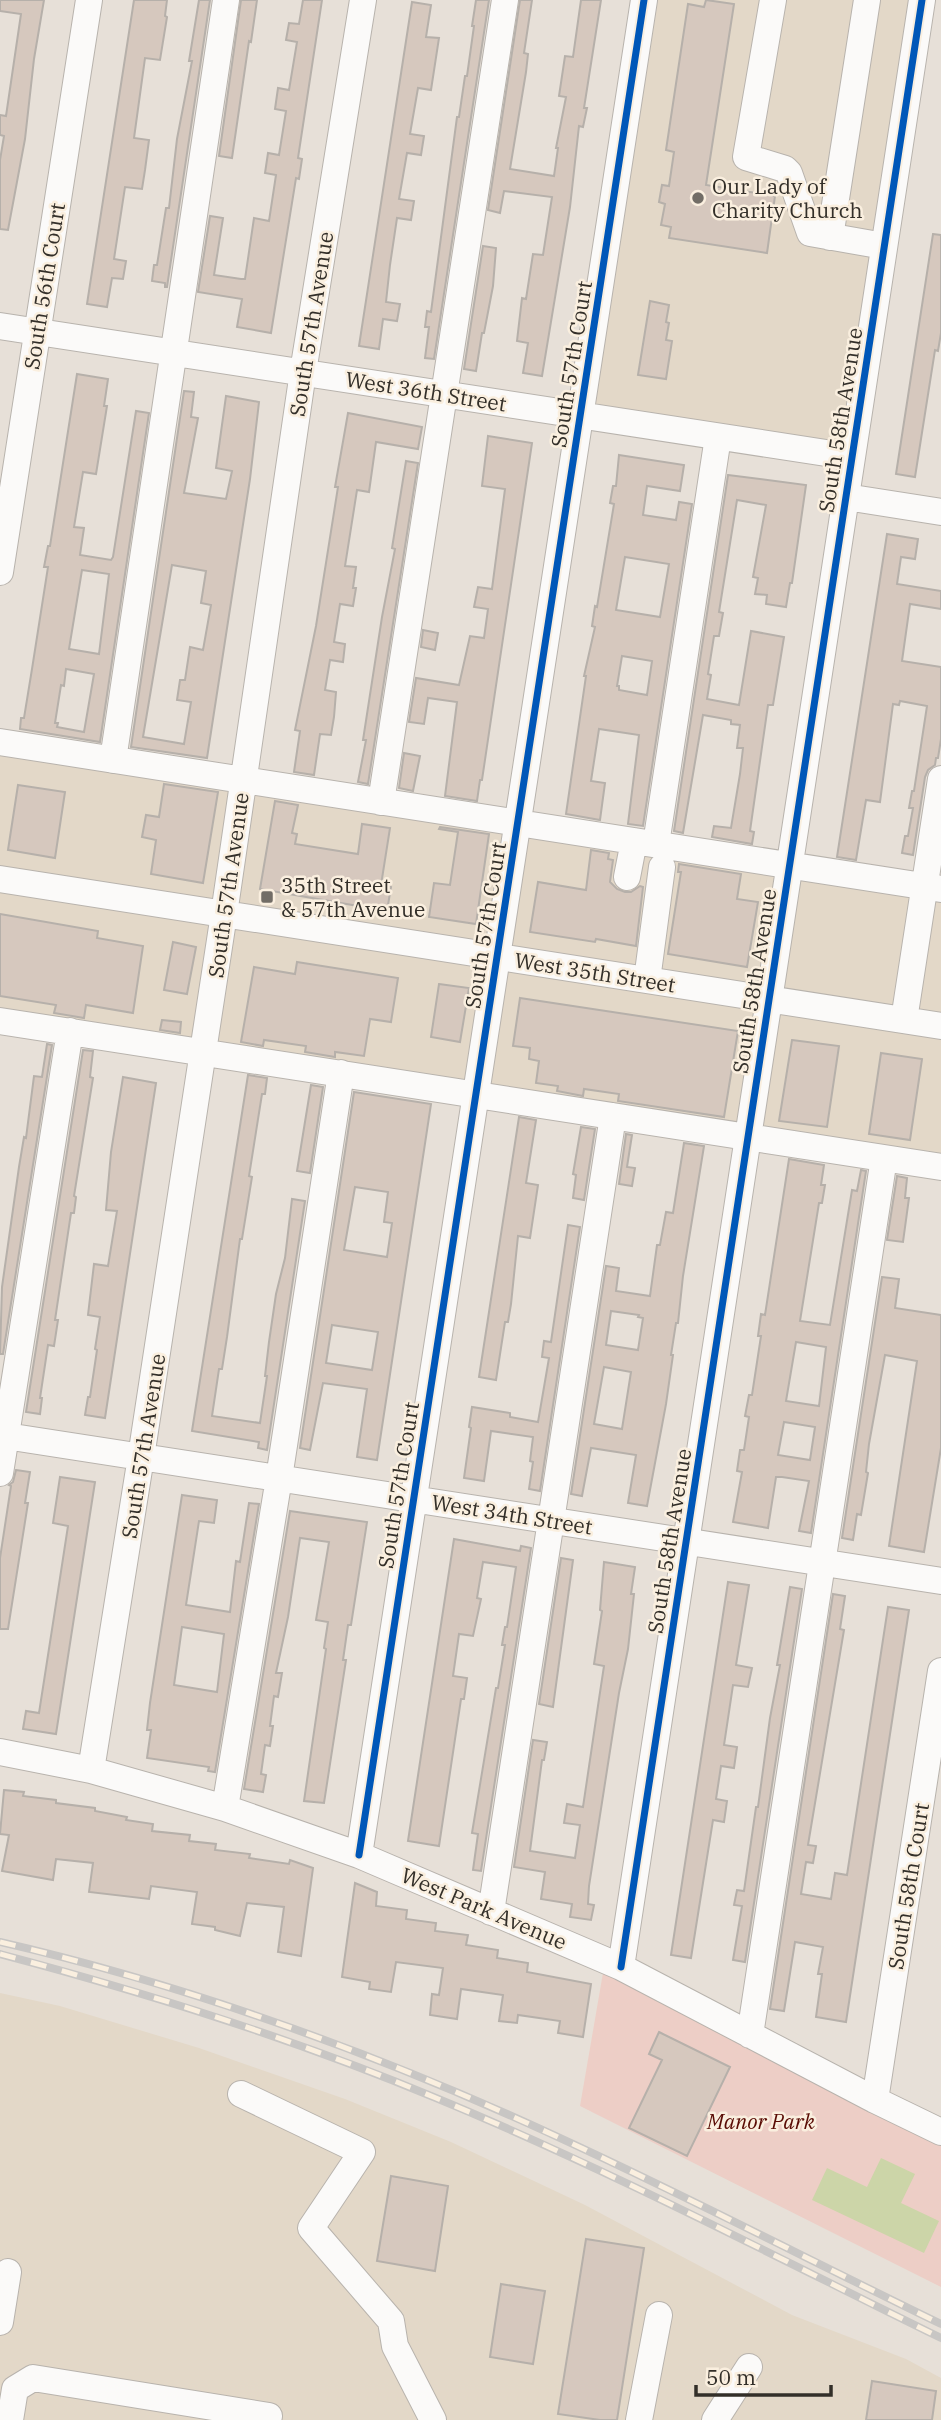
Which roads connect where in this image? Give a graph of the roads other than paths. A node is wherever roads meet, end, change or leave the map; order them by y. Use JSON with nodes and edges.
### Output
{"nodes":[{"id":1,"x":89,"y":0,"type":"edge"},
{"id":2,"x":226,"y":0,"type":"edge"},
{"id":3,"x":363,"y":0,"type":"edge"},
{"id":4,"x":505,"y":0,"type":"edge"},
{"id":5,"x":644,"y":0,"type":"edge"},
{"id":6,"x":772,"y":0,"type":"edge"},
{"id":7,"x":867,"y":0,"type":"edge"},
{"id":8,"x":922,"y":0,"type":"edge"},
{"id":9,"x":830,"y":237,"type":"junction"},
{"id":10,"x":884,"y":246,"type":"junction"},
{"id":11,"x":0,"y":326,"type":"edge"},
{"id":12,"x":37,"y":331,"type":"junction"},
{"id":13,"x":173,"y":352,"type":"junction"},
{"id":14,"x":303,"y":372,"type":"junction"},
{"id":15,"x":444,"y":394,"type":"junction"},
{"id":16,"x":580,"y":415,"type":"junction"},
{"id":17,"x":718,"y":437,"type":"junction"},
{"id":18,"x":852,"y":457,"type":"junction"},
{"id":19,"x":846,"y":497,"type":"junction"},
{"id":20,"x":941,"y":512,"type":"edge"},
{"id":21,"x":0,"y":572,"type":"edge"},
{"id":22,"x":0,"y":742,"type":"edge"},
{"id":23,"x":113,"y":760,"type":"junction"},
{"id":24,"x":941,"y":779,"type":"edge"},
{"id":25,"x":244,"y":780,"type":"junction"},
{"id":26,"x":381,"y":802,"type":"junction"},
{"id":27,"x":518,"y":823,"type":"junction"},
{"id":28,"x":651,"y":851,"type":"junction"},
{"id":29,"x":790,"y":865,"type":"junction"},
{"id":30,"x":627,"y":877,"type":"dead end"},
{"id":31,"x":0,"y":879,"type":"edge"},
{"id":32,"x":933,"y":887,"type":"edge"},
{"id":33,"x":224,"y":914,"type":"junction"},
{"id":34,"x":497,"y":957,"type":"junction"},
{"id":35,"x":647,"y":980,"type":"junction"},
{"id":36,"x":769,"y":999,"type":"junction"},
{"id":37,"x":904,"y":1020,"type":"junction"},
{"id":38,"x":0,"y":1021,"type":"edge"},
{"id":39,"x":941,"y":1026,"type":"edge"},
{"id":40,"x":70,"y":1031,"type":"junction"},
{"id":41,"x":203,"y":1052,"type":"junction"},
{"id":42,"x":341,"y":1073,"type":"junction"},
{"id":43,"x":476,"y":1094,"type":"junction"},
{"id":44,"x":613,"y":1116,"type":"junction"},
{"id":45,"x":748,"y":1136,"type":"junction"},
{"id":46,"x":884,"y":1158,"type":"junction"},
{"id":47,"x":941,"y":1167,"type":"edge"},
{"id":48,"x":3,"y":1435,"type":"edge"},
{"id":49,"x":141,"y":1457,"type":"junction"},
{"id":50,"x":0,"y":1473,"type":"edge"},
{"id":51,"x":279,"y":1478,"type":"junction"},
{"id":52,"x":414,"y":1499,"type":"junction"},
{"id":53,"x":551,"y":1520,"type":"junction"},
{"id":54,"x":686,"y":1542,"type":"junction"},
{"id":55,"x":822,"y":1563,"type":"junction"},
{"id":56,"x":941,"y":1581,"type":"edge"},
{"id":57,"x":941,"y":1671,"type":"edge"},
{"id":58,"x":0,"y":1752,"type":"edge"},
{"id":59,"x":91,"y":1770,"type":"junction"},
{"id":60,"x":225,"y":1808,"type":"junction"},
{"id":61,"x":359,"y":1855,"type":"junction"},
{"id":62,"x":491,"y":1912,"type":"junction"},
{"id":63,"x":621,"y":1967,"type":"junction"},
{"id":64,"x":750,"y":2035,"type":"junction"},
{"id":65,"x":241,"y":2094,"type":"dead end"},
{"id":66,"x":875,"y":2100,"type":"junction"},
{"id":67,"x":941,"y":2132,"type":"edge"},
{"id":68,"x":8,"y":2272,"type":"dead end"},
{"id":69,"x":659,"y":2315,"type":"dead end"},
{"id":70,"x":0,"y":2322,"type":"edge"},
{"id":71,"x":749,"y":2367,"type":"dead end"},
{"id":72,"x":269,"y":2416,"type":"dead end"},
{"id":73,"x":10,"y":2420,"type":"edge"},
{"id":74,"x":433,"y":2420,"type":"edge"},
{"id":75,"x":639,"y":2420,"type":"edge"},
{"id":76,"x":715,"y":2420,"type":"edge"}],
"edges":[{"from":1,"to":12,"type":"street","name":"South 56th Court"},
{"from":2,"to":13,"type":"street"},
{"from":3,"to":14,"type":"street","name":"South 57th Avenue"},
{"from":4,"to":15,"type":"street"},
{"from":5,"to":16,"type":"street","name":"South 57th Court"},
{"from":6,"to":9,"type":"street"},
{"from":7,"to":9,"type":"street"},
{"from":8,"to":10,"type":"street","name":"South 58th Avenue"},
{"from":9,"to":10,"type":"street"},
{"from":10,"to":18,"type":"street","name":"South 58th Avenue"},
{"from":11,"to":12,"type":"street","name":"West 36th Street"},
{"from":12,"to":13,"type":"street","name":"West 36th Street"},
{"from":12,"to":21,"type":"street","name":"South 56th Court"},
{"from":13,"to":14,"type":"street","name":"West 36th Street"},
{"from":13,"to":23,"type":"street"},
{"from":14,"to":15,"type":"street","name":"West 36th Street"},
{"from":14,"to":25,"type":"street","name":"South 57th Avenue"},
{"from":15,"to":16,"type":"street","name":"West 36th Street"},
{"from":15,"to":26,"type":"street"},
{"from":16,"to":17,"type":"street","name":"West 36th Street"},
{"from":16,"to":27,"type":"street","name":"South 57th Court"},
{"from":17,"to":18,"type":"street","name":"West 36th Street"},
{"from":17,"to":28,"type":"street"},
{"from":18,"to":19,"type":"street","name":"South 58th Avenue"},
{"from":19,"to":20,"type":"street"},
{"from":19,"to":29,"type":"street","name":"South 58th Avenue"},
{"from":22,"to":23,"type":"street"},
{"from":23,"to":25,"type":"street"},
{"from":24,"to":32,"type":"street"},
{"from":25,"to":26,"type":"street"},
{"from":25,"to":33,"type":"street","name":"South 57th Avenue"},
{"from":26,"to":27,"type":"street"},
{"from":27,"to":28,"type":"street"},
{"from":27,"to":34,"type":"street","name":"South 57th Court"},
{"from":28,"to":29,"type":"street"},
{"from":28,"to":30,"type":"street"},
{"from":28,"to":35,"type":"street"},
{"from":29,"to":32,"type":"street"},
{"from":29,"to":36,"type":"street","name":"South 58th Avenue"},
{"from":31,"to":33,"type":"street","name":"West 35th Street"},
{"from":32,"to":37,"type":"street"},
{"from":33,"to":34,"type":"street","name":"West 35th Street"},
{"from":33,"to":41,"type":"street","name":"South 57th Avenue"},
{"from":34,"to":35,"type":"street","name":"West 35th Street"},
{"from":34,"to":43,"type":"street","name":"South 57th Court"},
{"from":35,"to":36,"type":"street","name":"West 35th Street"},
{"from":36,"to":37,"type":"street","name":"West 35th Street"},
{"from":36,"to":45,"type":"street","name":"South 58th Avenue"},
{"from":37,"to":39,"type":"street","name":"West 35th Street"},
{"from":38,"to":40,"type":"street"},
{"from":40,"to":41,"type":"street"},
{"from":40,"to":48,"type":"street"},
{"from":41,"to":42,"type":"street"},
{"from":41,"to":49,"type":"street","name":"South 57th Avenue"},
{"from":42,"to":43,"type":"street"},
{"from":42,"to":51,"type":"street"},
{"from":43,"to":44,"type":"street"},
{"from":43,"to":52,"type":"street","name":"South 57th Court"},
{"from":44,"to":45,"type":"street"},
{"from":44,"to":53,"type":"street"},
{"from":45,"to":46,"type":"street"},
{"from":45,"to":54,"type":"street","name":"South 58th Avenue"},
{"from":46,"to":47,"type":"street"},
{"from":46,"to":55,"type":"street"},
{"from":48,"to":49,"type":"street","name":"West 34th Street"},
{"from":48,"to":50,"type":"street"},
{"from":49,"to":51,"type":"street","name":"West 34th Street"},
{"from":49,"to":59,"type":"street","name":"South 57th Avenue"},
{"from":51,"to":52,"type":"street","name":"West 34th Street"},
{"from":51,"to":60,"type":"street"},
{"from":52,"to":53,"type":"street","name":"West 34th Street"},
{"from":52,"to":61,"type":"street","name":"South 57th Court"},
{"from":53,"to":54,"type":"street","name":"West 34th Street"},
{"from":53,"to":62,"type":"street"},
{"from":54,"to":55,"type":"street","name":"West 34th Street"},
{"from":54,"to":63,"type":"street","name":"South 58th Avenue"},
{"from":55,"to":56,"type":"street","name":"West 34th Street"},
{"from":55,"to":64,"type":"street"},
{"from":57,"to":66,"type":"street","name":"South 58th Court"},
{"from":58,"to":59,"type":"street","name":"West Park Avenue"},
{"from":59,"to":60,"type":"street","name":"West Park Avenue"},
{"from":60,"to":61,"type":"street","name":"West Park Avenue"},
{"from":61,"to":62,"type":"street","name":"West Park Avenue"},
{"from":62,"to":63,"type":"street","name":"West Park Avenue"},
{"from":63,"to":64,"type":"street","name":"West Park Avenue"},
{"from":64,"to":66,"type":"street","name":"West Park Avenue"},
{"from":65,"to":74,"type":"street"},
{"from":66,"to":67,"type":"street","name":"West Park Avenue"},
{"from":68,"to":70,"type":"street"},
{"from":69,"to":75,"type":"street"},
{"from":71,"to":76,"type":"street"},
{"from":72,"to":73,"type":"street"}]}
